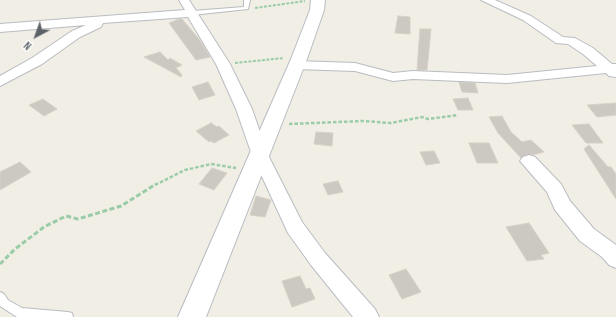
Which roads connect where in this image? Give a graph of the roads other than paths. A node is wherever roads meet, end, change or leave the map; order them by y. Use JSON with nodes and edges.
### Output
{"nodes":[{"id":1,"x":184,"y":0,"type":"edge"},
{"id":2,"x":247,"y":0,"type":"edge"},
{"id":3,"x":312,"y":0,"type":"edge"},
{"id":4,"x":486,"y":0,"type":"edge"},
{"id":5,"x":192,"y":13,"type":"junction"},
{"id":6,"x":108,"y":19,"type":"junction"},
{"id":7,"x":0,"y":28,"type":"edge"},
{"id":8,"x":298,"y":62,"type":"junction"},
{"id":9,"x":614,"y":71,"type":"edge"},
{"id":10,"x":0,"y":82,"type":"edge"},
{"id":11,"x":529,"y":162,"type":"dead end"},
{"id":12,"x":257,"y":163,"type":"junction"},
{"id":13,"x":616,"y":259,"type":"edge"},
{"id":14,"x":0,"y":297,"type":"edge"},
{"id":15,"x":68,"y":317,"type":"edge"},
{"id":16,"x":192,"y":317,"type":"edge"},
{"id":17,"x":367,"y":317,"type":"edge"}],
"edges":[{"from":1,"to":5,"type":"street"},
{"from":2,"to":5,"type":"lane"},
{"from":3,"to":8,"type":"street"},
{"from":4,"to":9,"type":"street"},
{"from":5,"to":6,"type":"street"},
{"from":5,"to":12,"type":"street"},
{"from":6,"to":7,"type":"street"},
{"from":6,"to":10,"type":"street"},
{"from":8,"to":9,"type":"street"},
{"from":8,"to":12,"type":"street"},
{"from":11,"to":13,"type":"street"},
{"from":12,"to":16,"type":"street"},
{"from":12,"to":17,"type":"street"},
{"from":14,"to":15,"type":"lane"}]}
